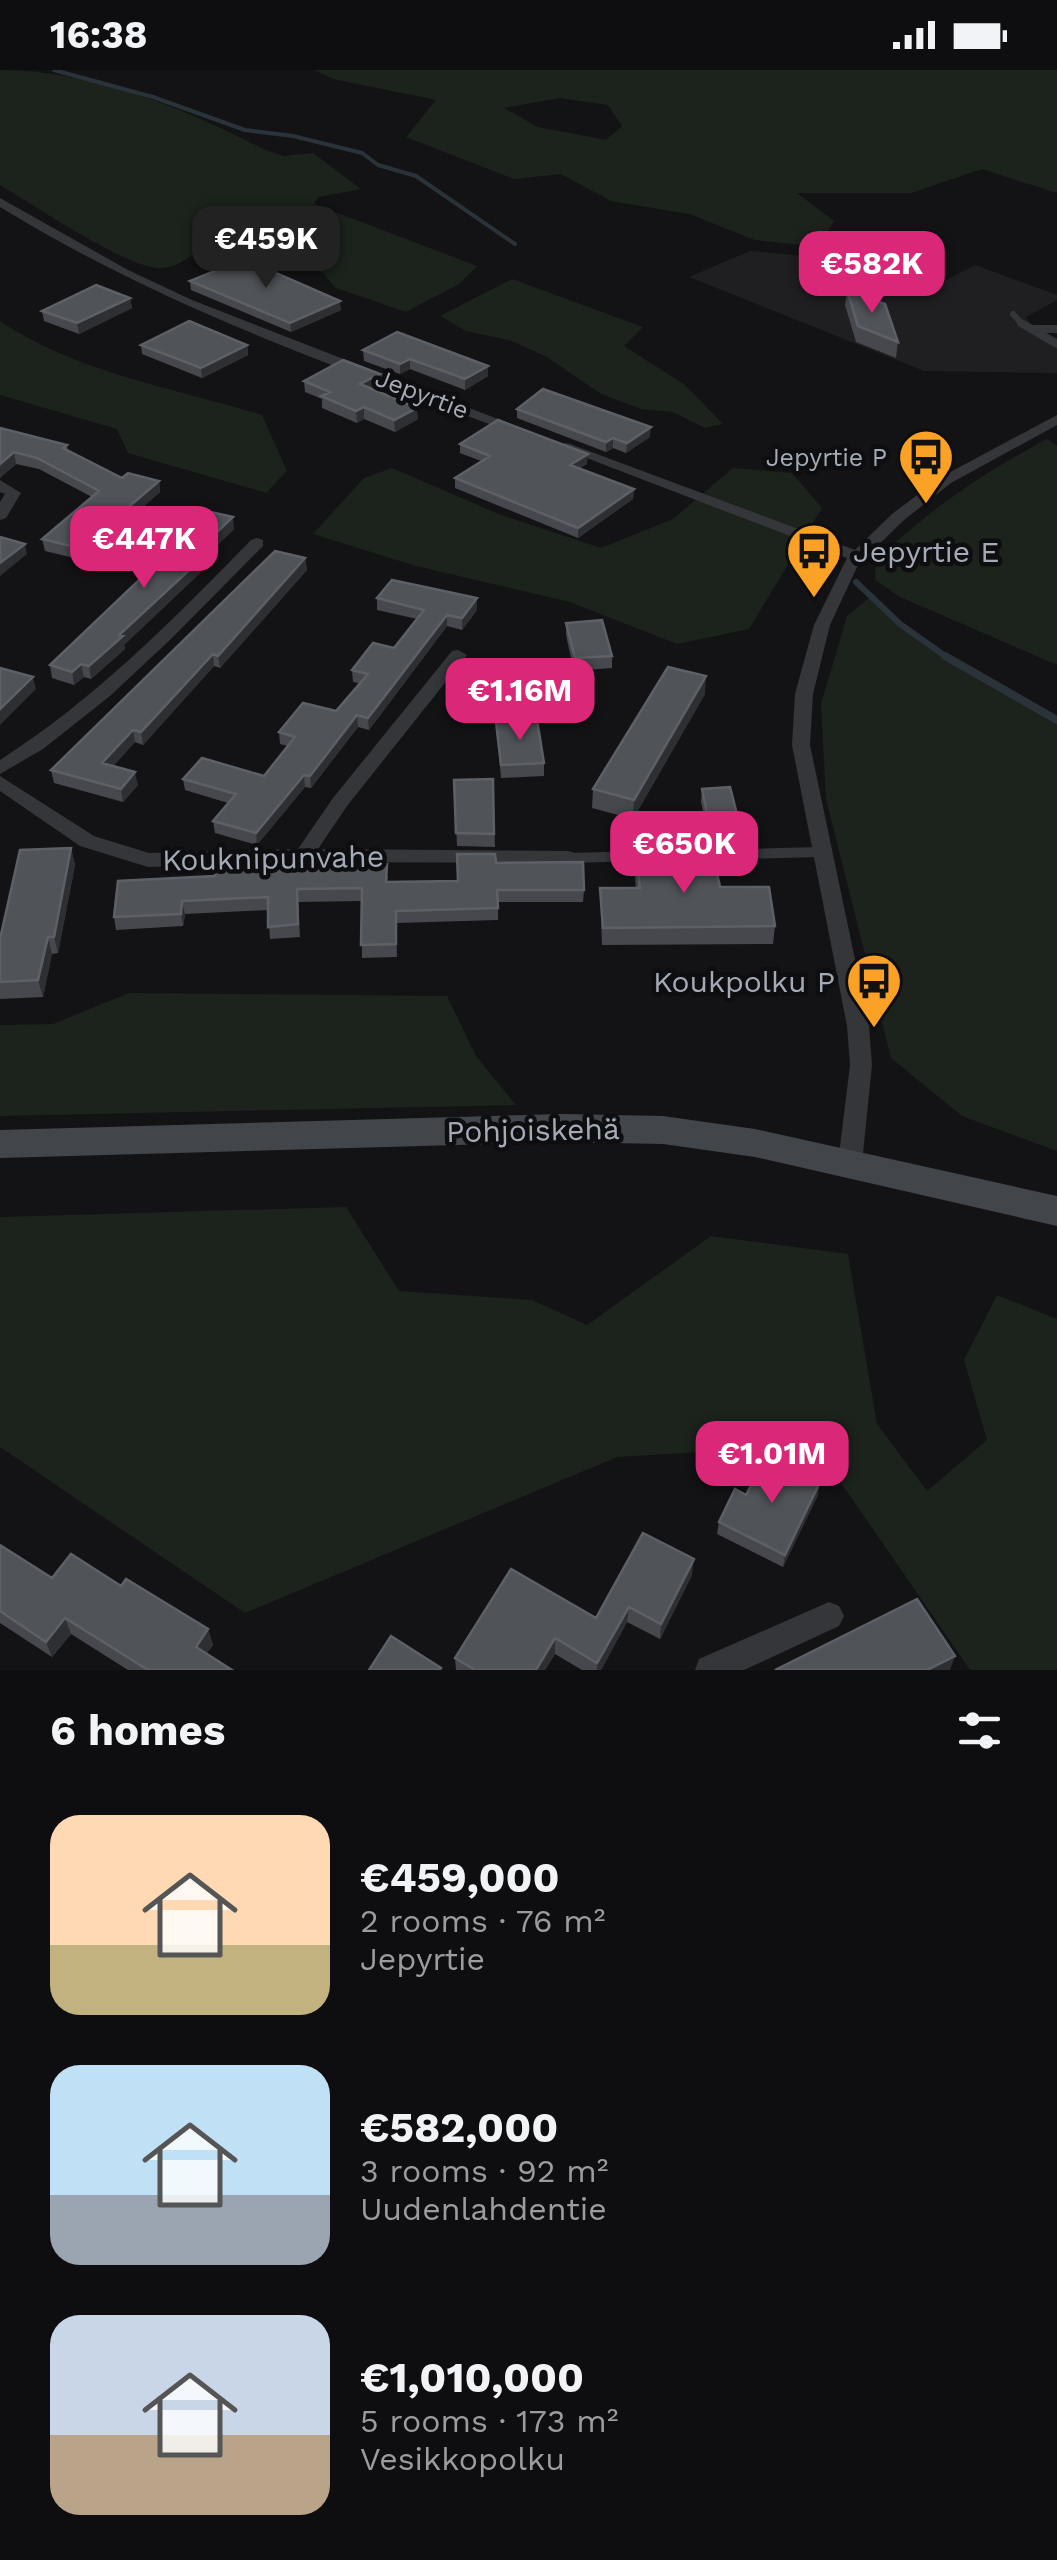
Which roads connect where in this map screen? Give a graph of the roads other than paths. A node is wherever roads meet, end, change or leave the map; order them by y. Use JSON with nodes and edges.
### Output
{"nodes":[{"id":1,"x":4,"y":209,"type":"edge"},
{"id":2,"x":1013,"y":314,"type":"dead end"},
{"id":3,"x":1027,"y":329,"type":"junction"},
{"id":4,"x":1057,"y":329,"type":"edge"},
{"id":5,"x":1057,"y":344,"type":"edge"},
{"id":6,"x":1057,"y":419,"type":"edge"},
{"id":7,"x":531,"y":434,"type":"edge"},
{"id":8,"x":549,"y":441,"type":"edge"},
{"id":9,"x":0,"y":485,"type":"edge"},
{"id":10,"x":0,"y":515,"type":"edge"},
{"id":11,"x":257,"y":543,"type":"dead end"},
{"id":12,"x":858,"y":556,"type":"junction"},
{"id":13,"x":458,"y":655,"type":"dead end"},
{"id":14,"x":0,"y":768,"type":"edge"},
{"id":15,"x":0,"y":782,"type":"edge"},
{"id":16,"x":820,"y":852,"type":"junction"},
{"id":17,"x":304,"y":856,"type":"junction"},
{"id":18,"x":667,"y":856,"type":"edge"},
{"id":19,"x":686,"y":856,"type":"edge"},
{"id":20,"x":568,"y":858,"type":"joint"},
{"id":21,"x":0,"y":1144,"type":"edge"},
{"id":22,"x":850,"y":1163,"type":"junction"},
{"id":23,"x":1057,"y":1212,"type":"edge"},
{"id":24,"x":829,"y":1616,"type":"dead end"},
{"id":25,"x":710,"y":1670,"type":"edge"}],
"edges":[{"from":1,"to":7,"type":"street","name":"Jepyrtie"},
{"from":2,"to":3,"type":"lane"},
{"from":3,"to":4,"type":"lane"},
{"from":3,"to":5,"type":"lane"},
{"from":6,"to":12,"type":"street"},
{"from":8,"to":12,"type":"street"},
{"from":9,"to":10,"type":"street"},
{"from":11,"to":14,"type":"street"},
{"from":12,"to":16,"type":"street"},
{"from":13,"to":17,"type":"street"},
{"from":15,"to":17,"type":"street","name":"Kouknipunvahe"},
{"from":16,"to":19,"type":"lane"},
{"from":16,"to":22,"type":"street"},
{"from":17,"to":20,"type":"street","name":"Kouknipunvahe"},
{"from":18,"to":20,"type":"lane"},
{"from":21,"to":22,"type":"main road","name":"Pohjoiskehä"},
{"from":22,"to":23,"type":"main road","name":"Pohjoiskehä"},
{"from":24,"to":25,"type":"street"}]}
